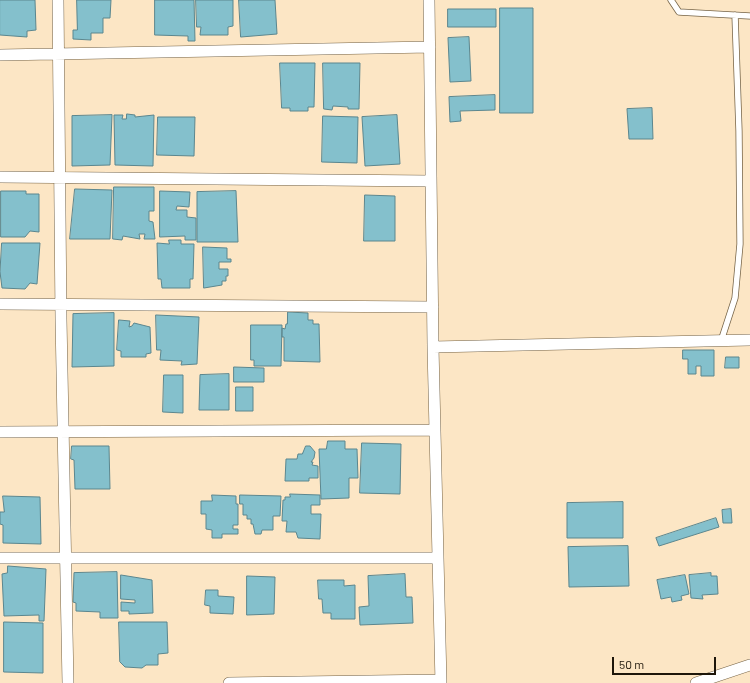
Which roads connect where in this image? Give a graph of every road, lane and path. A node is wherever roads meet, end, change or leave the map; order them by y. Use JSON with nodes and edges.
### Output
{"nodes":[{"id":1,"x":58,"y":0,"type":"edge"},
{"id":2,"x":429,"y":0,"type":"edge"},
{"id":3,"x":671,"y":0,"type":"edge"},
{"id":4,"x":735,"y":15,"type":"junction"},
{"id":5,"x":750,"y":16,"type":"edge"},
{"id":6,"x":430,"y":47,"type":"junction"},
{"id":7,"x":58,"y":54,"type":"junction"},
{"id":8,"x":0,"y":55,"type":"edge"},
{"id":9,"x":0,"y":177,"type":"edge"},
{"id":10,"x":59,"y":177,"type":"junction"},
{"id":11,"x":431,"y":181,"type":"junction"},
{"id":12,"x":0,"y":304,"type":"edge"},
{"id":13,"x":60,"y":304,"type":"junction"},
{"id":14,"x":433,"y":307,"type":"junction"},
{"id":15,"x":750,"y":340,"type":"edge"},
{"id":16,"x":721,"y":341,"type":"junction"},
{"id":17,"x":433,"y":347,"type":"junction"},
{"id":18,"x":435,"y":430,"type":"junction"},
{"id":19,"x":0,"y":432,"type":"edge"},
{"id":20,"x":63,"y":432,"type":"junction"},
{"id":21,"x":0,"y":558,"type":"edge"},
{"id":22,"x":438,"y":558,"type":"junction"},
{"id":23,"x":65,"y":560,"type":"junction"},
{"id":24,"x":750,"y":665,"type":"edge"},
{"id":25,"x":441,"y":681,"type":"edge"},
{"id":26,"x":68,"y":683,"type":"edge"},
{"id":27,"x":229,"y":683,"type":"edge"},
{"id":28,"x":696,"y":683,"type":"edge"}],
"edges":[{"from":1,"to":7,"type":"street"},
{"from":2,"to":6,"type":"street"},
{"from":3,"to":4,"type":"lane"},
{"from":4,"to":5,"type":"lane"},
{"from":4,"to":16,"type":"lane"},
{"from":6,"to":7,"type":"street"},
{"from":6,"to":11,"type":"street"},
{"from":7,"to":8,"type":"street"},
{"from":7,"to":10,"type":"street"},
{"from":9,"to":10,"type":"street"},
{"from":10,"to":11,"type":"street"},
{"from":10,"to":13,"type":"street"},
{"from":11,"to":14,"type":"street"},
{"from":12,"to":13,"type":"street"},
{"from":13,"to":14,"type":"street"},
{"from":13,"to":20,"type":"street"},
{"from":14,"to":17,"type":"street"},
{"from":15,"to":16,"type":"street"},
{"from":16,"to":17,"type":"street"},
{"from":17,"to":18,"type":"street"},
{"from":18,"to":20,"type":"street"},
{"from":18,"to":22,"type":"street"},
{"from":19,"to":20,"type":"street"},
{"from":20,"to":23,"type":"street"},
{"from":21,"to":23,"type":"street"},
{"from":22,"to":23,"type":"street"},
{"from":22,"to":25,"type":"street"},
{"from":23,"to":26,"type":"street"},
{"from":24,"to":28,"type":"street"},
{"from":25,"to":27,"type":"street"}]}
